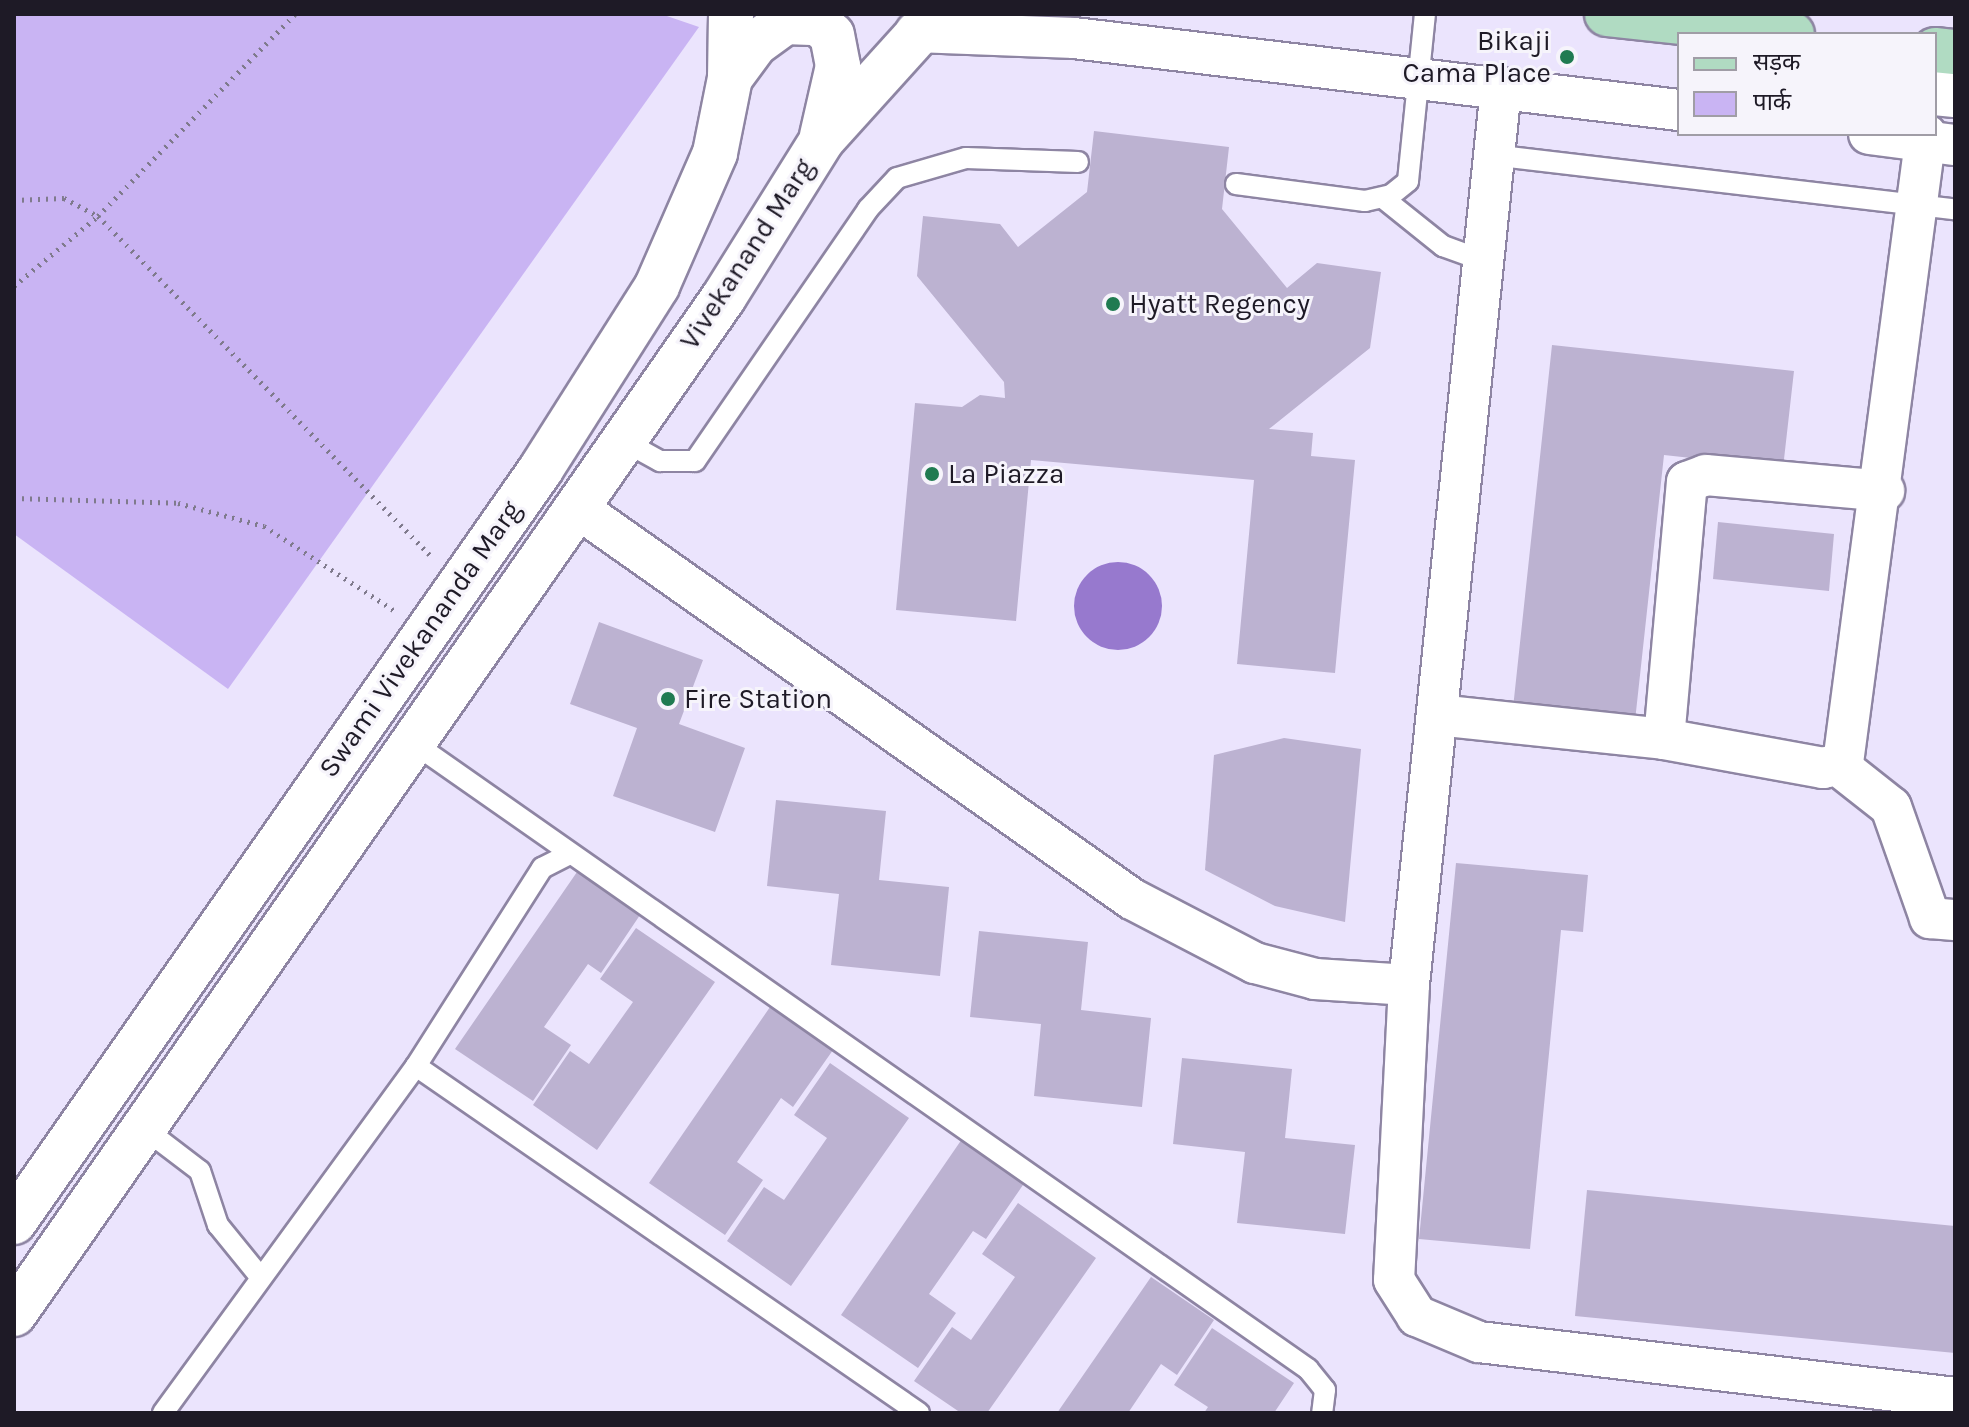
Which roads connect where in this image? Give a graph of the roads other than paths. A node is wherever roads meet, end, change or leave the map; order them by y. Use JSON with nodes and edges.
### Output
{"nodes":[{"id":1,"x":731,"y":14,"type":"edge"},
{"id":2,"x":1425,"y":14,"type":"edge"},
{"id":3,"x":1615,"y":15,"type":"edge"},
{"id":4,"x":926,"y":23,"type":"edge"},
{"id":5,"x":1687,"y":32,"type":"edge"},
{"id":6,"x":1773,"y":32,"type":"edge"},
{"id":7,"x":730,"y":78,"type":"junction"},
{"id":8,"x":1421,"y":78,"type":"junction"},
{"id":9,"x":1501,"y":88,"type":"junction"},
{"id":10,"x":1677,"y":110,"type":"edge"},
{"id":11,"x":1891,"y":136,"type":"edge"},
{"id":12,"x":822,"y":140,"type":"junction"},
{"id":13,"x":1935,"y":140,"type":"edge"},
{"id":14,"x":1492,"y":155,"type":"junction"},
{"id":15,"x":1078,"y":162,"type":"dead end"},
{"id":16,"x":1236,"y":184,"type":"dead end"},
{"id":17,"x":1383,"y":198,"type":"junction"},
{"id":18,"x":1936,"y":206,"type":"edge"},
{"id":19,"x":1478,"y":259,"type":"junction"},
{"id":20,"x":619,"y":438,"type":"junction"},
{"id":21,"x":1884,"y":491,"type":"junction"},
{"id":22,"x":576,"y":507,"type":"junction"},
{"id":23,"x":1446,"y":716,"type":"junction"},
{"id":24,"x":1664,"y":739,"type":"junction"},
{"id":25,"x":415,"y":744,"type":"junction"},
{"id":26,"x":1839,"y":766,"type":"junction"},
{"id":27,"x":567,"y":855,"type":"junction"},
{"id":28,"x":1440,"y":863,"type":"dead end"},
{"id":29,"x":1955,"y":920,"type":"edge"},
{"id":30,"x":1409,"y":985,"type":"junction"},
{"id":31,"x":416,"y":1066,"type":"junction"},
{"id":32,"x":141,"y":1126,"type":"junction"},
{"id":33,"x":14,"y":1222,"type":"edge"},
{"id":34,"x":261,"y":1278,"type":"junction"},
{"id":35,"x":14,"y":1314,"type":"edge"},
{"id":36,"x":1955,"y":1398,"type":"edge"},
{"id":37,"x":163,"y":1413,"type":"edge"},
{"id":38,"x":919,"y":1413,"type":"edge"},
{"id":39,"x":1322,"y":1413,"type":"edge"}],
"edges":[{"from":1,"to":7,"type":"street","name":"Swami Vivekananda Marg"},
{"from":2,"to":8,"type":"lane"},
{"from":3,"to":5,"type":"street"},
{"from":3,"to":6,"type":"main road"},
{"from":4,"to":8,"type":"street"},
{"from":4,"to":12,"type":"street","name":"Vivekanand Marg"},
{"from":7,"to":12,"type":"street"},
{"from":7,"to":33,"type":"street","name":"Swami Vivekananda Marg"},
{"from":8,"to":9,"type":"street"},
{"from":8,"to":17,"type":"lane"},
{"from":9,"to":10,"type":"street"},
{"from":9,"to":14,"type":"street"},
{"from":11,"to":13,"type":"street"},
{"from":12,"to":20,"type":"street","name":"Vivekanand Marg"},
{"from":13,"to":18,"type":"street"},
{"from":14,"to":18,"type":"lane"},
{"from":14,"to":19,"type":"street"},
{"from":15,"to":20,"type":"lane"},
{"from":16,"to":17,"type":"lane"},
{"from":17,"to":19,"type":"lane"},
{"from":18,"to":21,"type":"street"},
{"from":19,"to":23,"type":"street"},
{"from":20,"to":22,"type":"street","name":"Vivekanand Marg"},
{"from":21,"to":24,"type":"street"},
{"from":21,"to":26,"type":"street"},
{"from":22,"to":25,"type":"street","name":"Swami Vivekananda Marg"},
{"from":22,"to":30,"type":"street"},
{"from":23,"to":24,"type":"street"},
{"from":23,"to":28,"type":"lane"},
{"from":23,"to":30,"type":"street"},
{"from":24,"to":26,"type":"street"},
{"from":25,"to":27,"type":"lane"},
{"from":25,"to":32,"type":"street","name":"Swami Vivekananda Marg"},
{"from":26,"to":29,"type":"street"},
{"from":27,"to":31,"type":"lane"},
{"from":27,"to":39,"type":"lane"},
{"from":30,"to":36,"type":"street"},
{"from":31,"to":34,"type":"lane"},
{"from":31,"to":38,"type":"lane"},
{"from":32,"to":34,"type":"lane"},
{"from":32,"to":35,"type":"street","name":"Swami Vivekananda Marg"},
{"from":34,"to":37,"type":"lane"}]}
